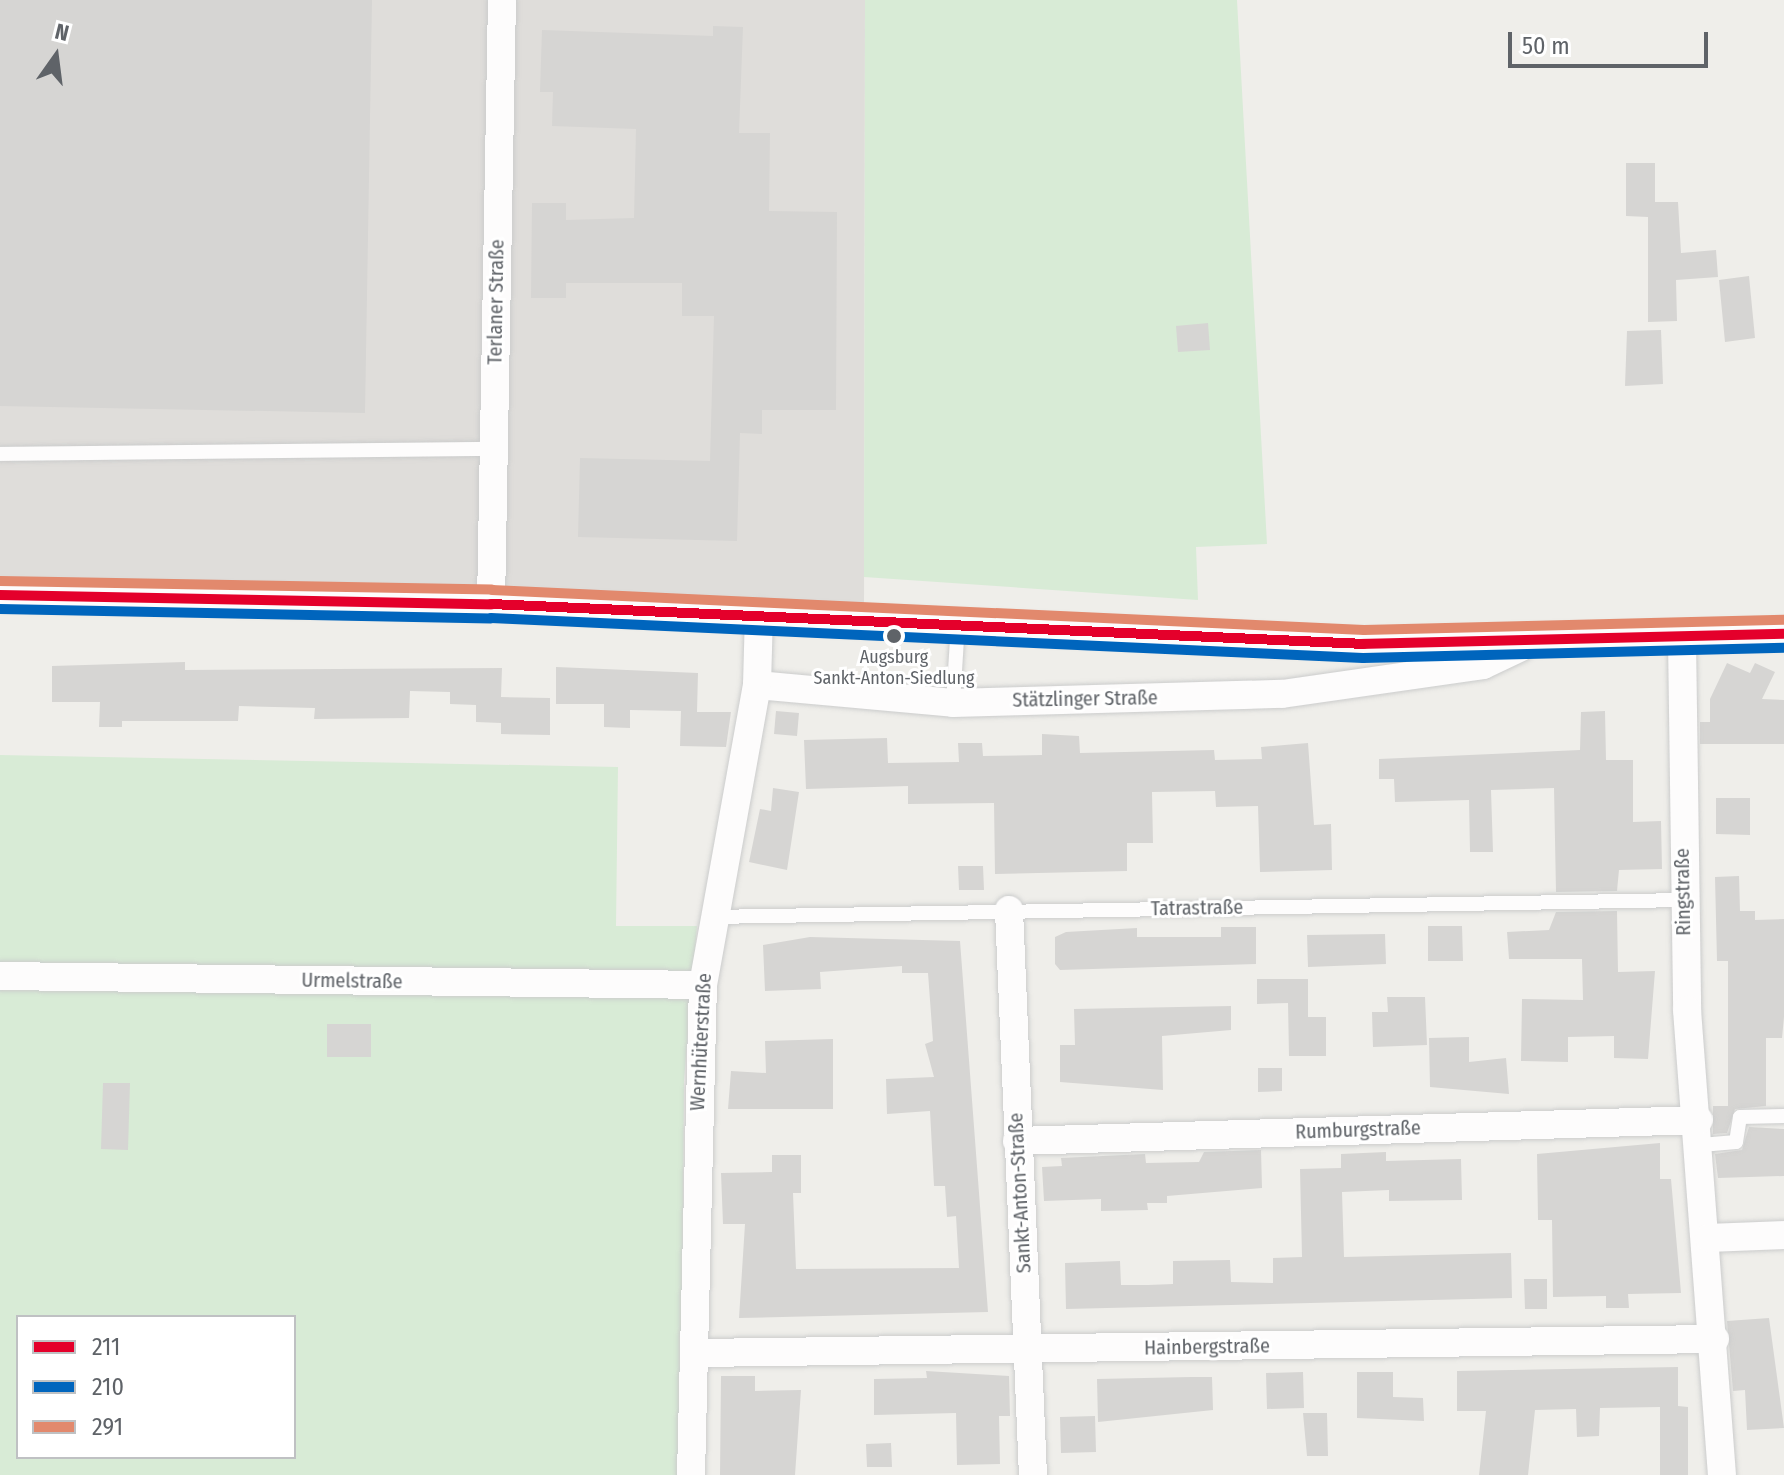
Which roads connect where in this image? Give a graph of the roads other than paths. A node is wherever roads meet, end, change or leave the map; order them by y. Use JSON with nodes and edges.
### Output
{"nodes":[{"id":1,"x":502,"y":0,"type":"edge"},
{"id":2,"x":493,"y":449,"type":"junction"},
{"id":3,"x":0,"y":454,"type":"edge"},
{"id":4,"x":0,"y":595,"type":"edge"},
{"id":5,"x":491,"y":604,"type":"junction"},
{"id":6,"x":759,"y":614,"type":"junction"},
{"id":7,"x":958,"y":623,"type":"junction"},
{"id":8,"x":1784,"y":634,"type":"edge"},
{"id":9,"x":1682,"y":639,"type":"junction"},
{"id":10,"x":1364,"y":644,"type":"junction"},
{"id":11,"x":1529,"y":644,"type":"junction"},
{"id":12,"x":1366,"y":683,"type":"junction"},
{"id":13,"x":757,"y":685,"type":"junction"},
{"id":14,"x":953,"y":703,"type":"junction"},
{"id":15,"x":1683,"y":900,"type":"junction"},
{"id":16,"x":1009,"y":910,"type":"junction"},
{"id":17,"x":711,"y":917,"type":"junction"},
{"id":18,"x":0,"y":976,"type":"edge"},
{"id":19,"x":703,"y":985,"type":"junction"},
{"id":20,"x":1784,"y":1116,"type":"edge"},
{"id":21,"x":1700,"y":1132,"type":"junction"},
{"id":22,"x":1017,"y":1141,"type":"junction"},
{"id":23,"x":1784,"y":1235,"type":"edge"},
{"id":24,"x":1709,"y":1238,"type":"junction"},
{"id":25,"x":1715,"y":1339,"type":"junction"},
{"id":26,"x":1027,"y":1350,"type":"junction"},
{"id":27,"x":698,"y":1353,"type":"junction"},
{"id":28,"x":691,"y":1475,"type":"edge"},
{"id":29,"x":1033,"y":1475,"type":"edge"},
{"id":30,"x":1722,"y":1475,"type":"edge"}],
"edges":[{"from":1,"to":2,"type":"street","name":"Terlaner Straße"},
{"from":2,"to":3,"type":"lane"},
{"from":2,"to":5,"type":"street","name":"Terlaner Straße"},
{"from":4,"to":5,"type":"street","name":"Stätzlinger Straße"},
{"from":5,"to":6,"type":"street","name":"Stätzlinger Straße"},
{"from":6,"to":7,"type":"street","name":"Stätzlinger Straße"},
{"from":6,"to":13,"type":"street","name":"Wernhüterstraße"},
{"from":7,"to":10,"type":"street","name":"Stätzlinger Straße"},
{"from":7,"to":14,"type":"lane"},
{"from":8,"to":9,"type":"street","name":"Stätzlinger Straße"},
{"from":9,"to":11,"type":"street","name":"Stätzlinger Straße"},
{"from":9,"to":15,"type":"street","name":"Ringstraße"},
{"from":10,"to":11,"type":"street","name":"Stätzlinger Straße"},
{"from":10,"to":12,"type":"street"},
{"from":11,"to":12,"type":"street","name":"Stätzlinger Straße"},
{"from":12,"to":14,"type":"street","name":"Stätzlinger Straße"},
{"from":13,"to":14,"type":"street","name":"Stätzlinger Straße"},
{"from":13,"to":17,"type":"street","name":"Wernhüterstraße"},
{"from":15,"to":16,"type":"lane","name":"Tatrastraße"},
{"from":15,"to":21,"type":"street","name":"Ringstraße"},
{"from":16,"to":17,"type":"lane","name":"Tatrastraße"},
{"from":16,"to":22,"type":"street","name":"Sankt-Anton-Straße"},
{"from":17,"to":19,"type":"street","name":"Wernhüterstraße"},
{"from":18,"to":19,"type":"street","name":"Urmelstraße"},
{"from":19,"to":27,"type":"street","name":"Wernhüterstraße"},
{"from":20,"to":21,"type":"lane"},
{"from":21,"to":22,"type":"street","name":"Rumburgstraße"},
{"from":21,"to":24,"type":"street","name":"Ringstraße"},
{"from":22,"to":26,"type":"street","name":"Sankt-Anton-Straße"},
{"from":23,"to":24,"type":"street"},
{"from":24,"to":25,"type":"street","name":"Ringstraße"},
{"from":25,"to":26,"type":"street","name":"Hainbergstraße"},
{"from":25,"to":30,"type":"street","name":"Ringstraße"},
{"from":26,"to":27,"type":"street","name":"Hainbergstraße"},
{"from":26,"to":29,"type":"street","name":"Sankt-Anton-Straße"},
{"from":27,"to":28,"type":"street","name":"Wernhüterstraße"}]}
